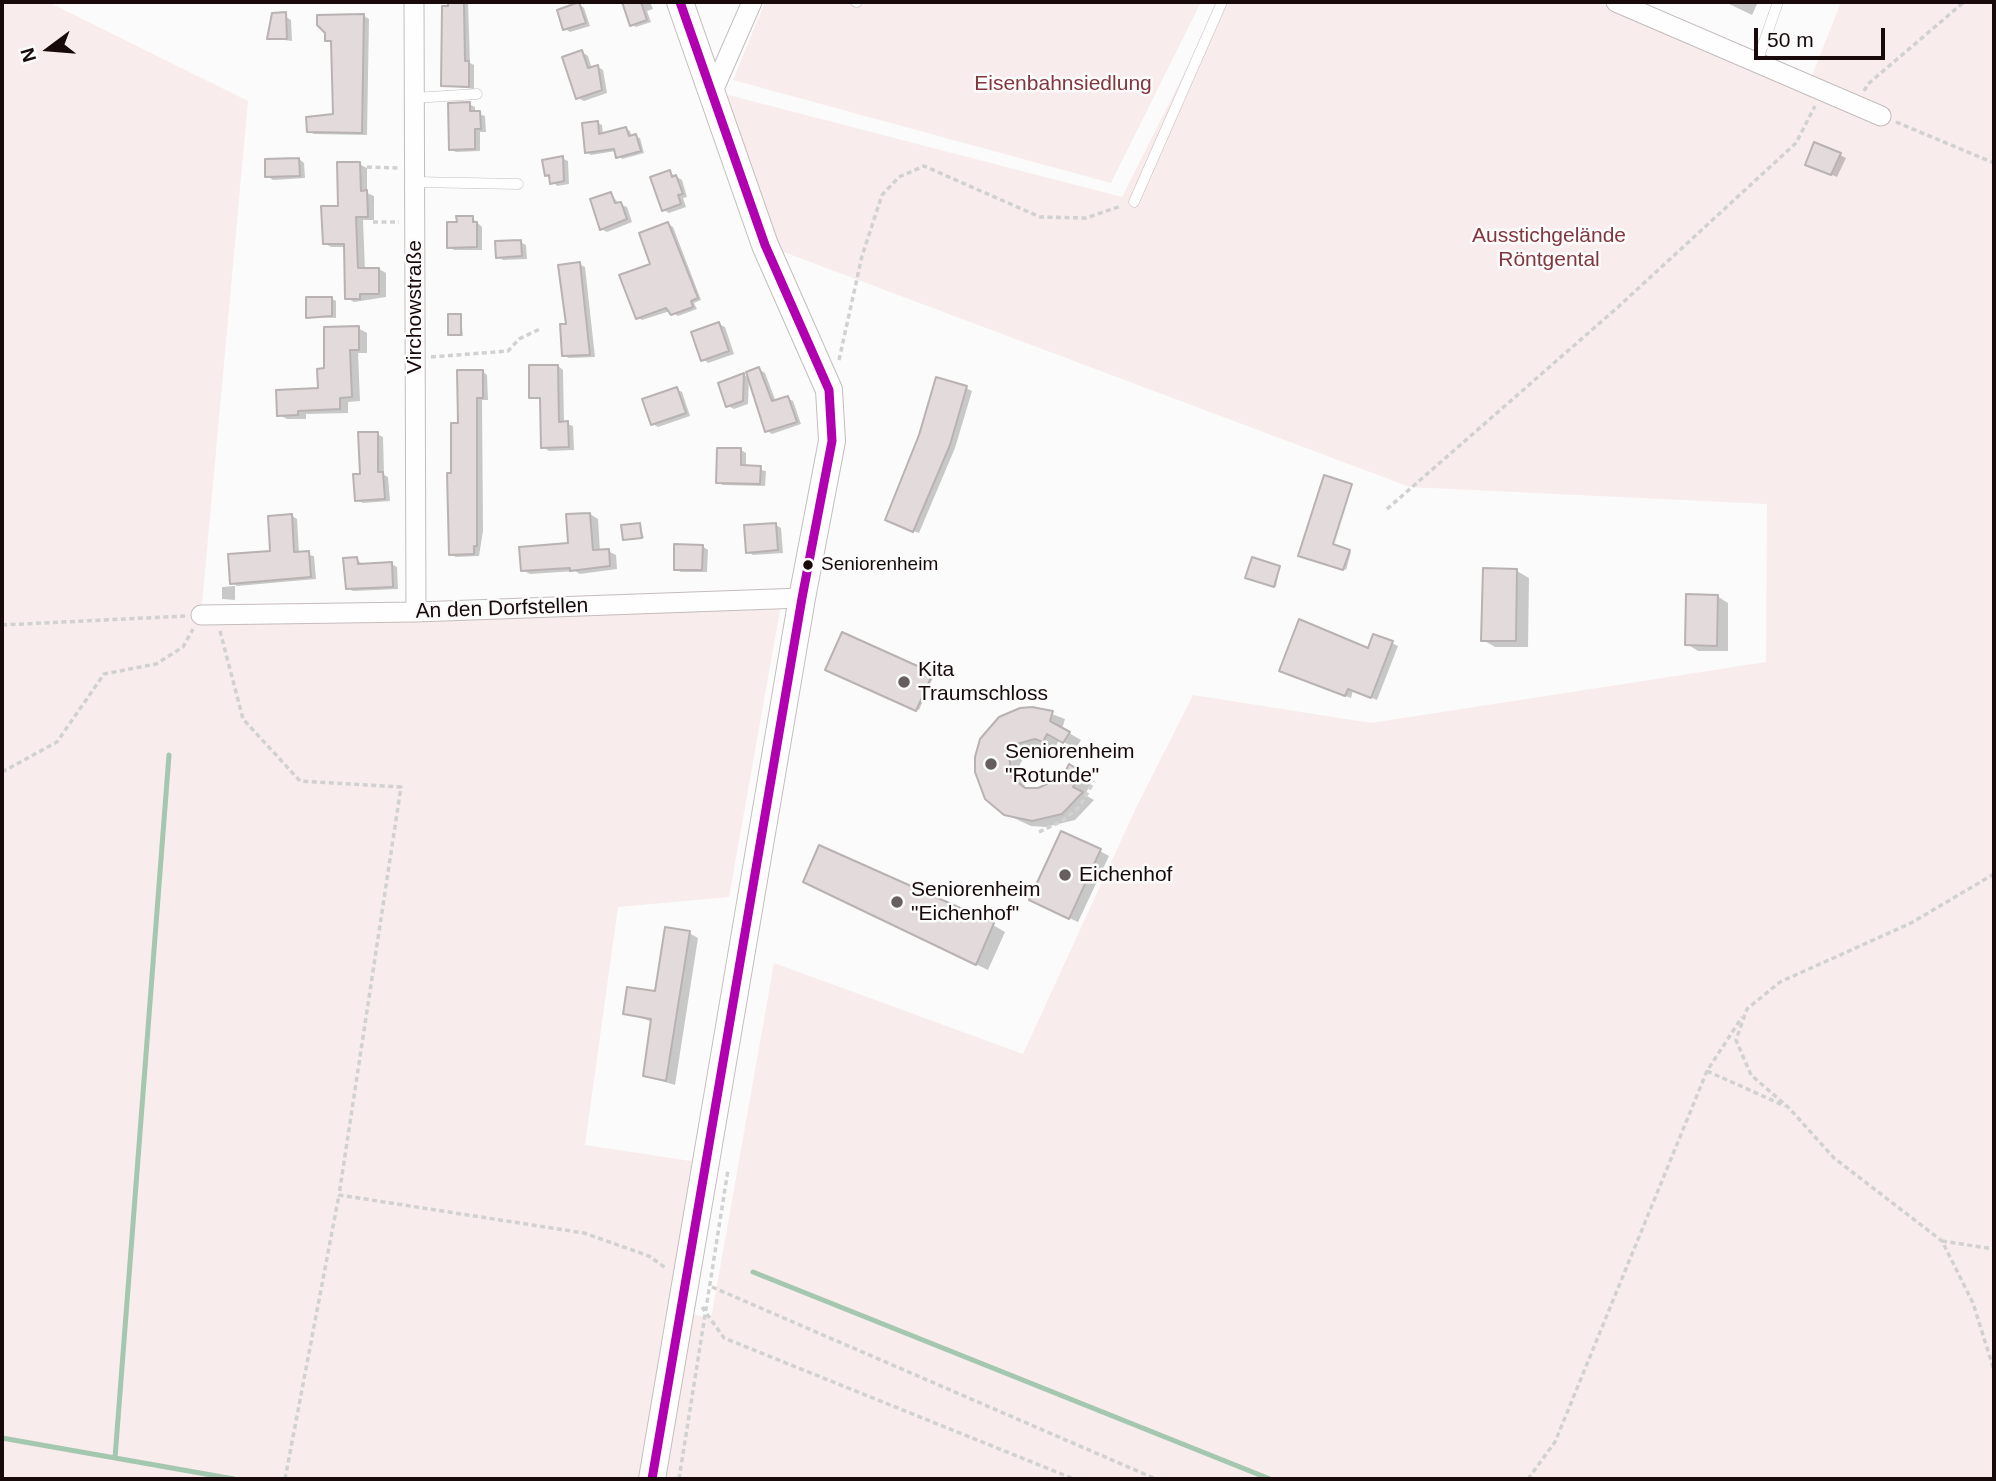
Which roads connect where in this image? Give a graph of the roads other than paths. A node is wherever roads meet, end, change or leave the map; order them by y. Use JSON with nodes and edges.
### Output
{"nodes":[{"id":1,"x":414,"y":2,"type":"edge"},
{"id":2,"x":680,"y":2,"type":"edge"},
{"id":3,"x":752,"y":2,"type":"edge"},
{"id":4,"x":1222,"y":2,"type":"edge"},
{"id":5,"x":1616,"y":2,"type":"edge"},
{"id":6,"x":1778,"y":2,"type":"edge"},
{"id":7,"x":1756,"y":66,"type":"junction"},
{"id":8,"x":713,"y":92,"type":"junction"},
{"id":9,"x":477,"y":94,"type":"dead end"},
{"id":10,"x":414,"y":99,"type":"junction"},
{"id":11,"x":1881,"y":116,"type":"road end"},
{"id":12,"x":415,"y":175,"type":"junction"},
{"id":13,"x":519,"y":184,"type":"dead end"},
{"id":14,"x":1134,"y":202,"type":"road end"},
{"id":15,"x":802,"y":598,"type":"junction"},
{"id":16,"x":416,"y":612,"type":"junction"},
{"id":17,"x":208,"y":615,"type":"road end"},
{"id":18,"x":652,"y":1479,"type":"edge"}],
"edges":[{"from":1,"to":10,"type":"street","name":"Virchowstraße"},
{"from":2,"to":8,"type":"street"},
{"from":3,"to":8,"type":"street"},
{"from":4,"to":14,"type":"lane"},
{"from":5,"to":7,"type":"street"},
{"from":6,"to":7,"type":"lane"},
{"from":7,"to":11,"type":"street"},
{"from":8,"to":15,"type":"street"},
{"from":9,"to":10,"type":"lane"},
{"from":10,"to":12,"type":"street","name":"Virchowstraße"},
{"from":12,"to":13,"type":"lane"},
{"from":12,"to":16,"type":"street","name":"Virchowstraße"},
{"from":15,"to":16,"type":"street","name":"An den Dorfstellen"},
{"from":15,"to":18,"type":"street"},
{"from":16,"to":17,"type":"street","name":"An den Dorfstellen"}]}
